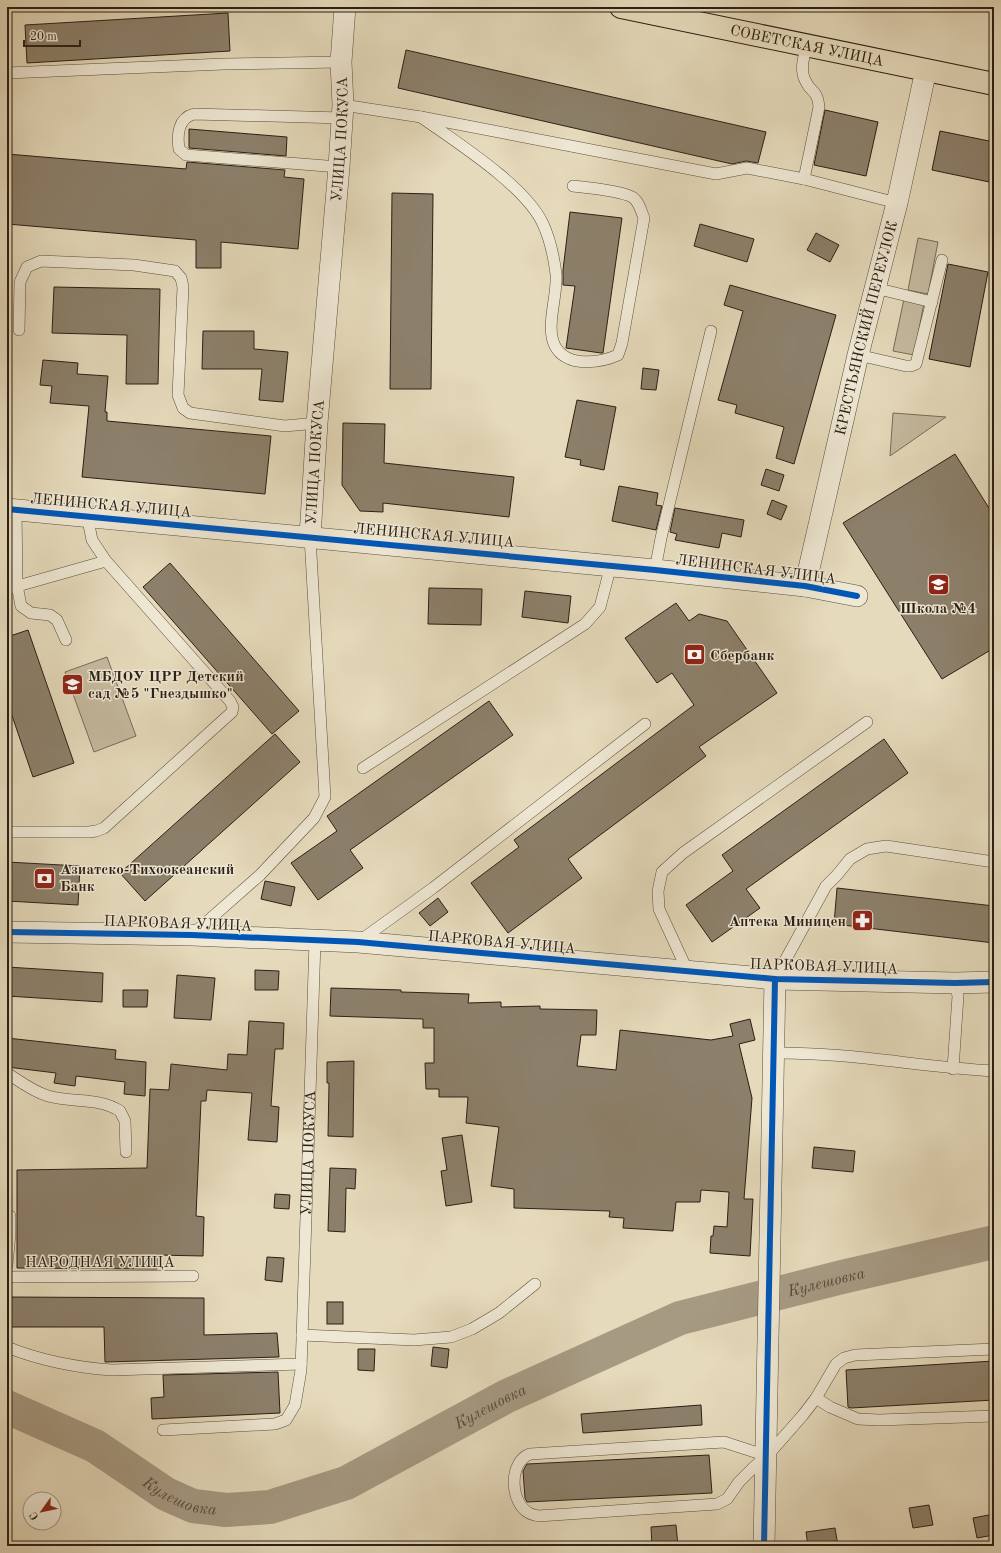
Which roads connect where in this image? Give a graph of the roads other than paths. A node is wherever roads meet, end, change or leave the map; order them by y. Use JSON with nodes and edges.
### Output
{"nodes":[{"id":1,"x":345,"y":7,"type":"edge"},
{"id":2,"x":621,"y":7,"type":"edge"},
{"id":3,"x":807,"y":44,"type":"junction"},
{"id":4,"x":341,"y":62,"type":"junction"},
{"id":5,"x":926,"y":70,"type":"junction"},
{"id":6,"x":7,"y":73,"type":"edge"},
{"id":7,"x":994,"y":84,"type":"edge"},
{"id":8,"x":343,"y":111,"type":"junction"},
{"id":9,"x":421,"y":117,"type":"junction"},
{"id":10,"x":339,"y":167,"type":"junction"},
{"id":11,"x":804,"y":179,"type":"junction"},
{"id":12,"x":572,"y":186,"type":"dead end"},
{"id":13,"x":897,"y":203,"type":"junction"},
{"id":14,"x":942,"y":260,"type":"dead end"},
{"id":15,"x":875,"y":288,"type":"junction"},
{"id":16,"x":932,"y":302,"type":"junction"},
{"id":17,"x":19,"y":330,"type":"dead end"},
{"id":18,"x":711,"y":331,"type":"dead end"},
{"id":19,"x":858,"y":355,"type":"junction"},
{"id":20,"x":317,"y":423,"type":"junction"},
{"id":21,"x":11,"y":509,"type":"edge"},
{"id":22,"x":87,"y":515,"type":"junction"},
{"id":23,"x":310,"y":537,"type":"junction"},
{"id":24,"x":106,"y":561,"type":"junction"},
{"id":25,"x":611,"y":565,"type":"junction"},
{"id":26,"x":655,"y":570,"type":"junction"},
{"id":27,"x":805,"y":586,"type":"junction"},
{"id":28,"x":12,"y":587,"type":"edge"},
{"id":29,"x":857,"y":596,"type":"dead end"},
{"id":30,"x":66,"y":640,"type":"dead end"},
{"id":31,"x":867,"y":722,"type":"dead end"},
{"id":32,"x":645,"y":724,"type":"dead end"},
{"id":33,"x":363,"y":768,"type":"dead end"},
{"id":34,"x":7,"y":832,"type":"edge"},
{"id":35,"x":994,"y":862,"type":"edge"},
{"id":36,"x":7,"y":932,"type":"edge"},
{"id":37,"x":192,"y":935,"type":"junction"},
{"id":38,"x":315,"y":941,"type":"junction"},
{"id":39,"x":358,"y":942,"type":"junction"},
{"id":40,"x":688,"y":972,"type":"junction"},
{"id":41,"x":775,"y":979,"type":"junction"},
{"id":42,"x":994,"y":982,"type":"edge"},
{"id":43,"x":955,"y":983,"type":"junction"},
{"id":44,"x":774,"y":1053,"type":"junction"},
{"id":45,"x":952,"y":1069,"type":"junction"},
{"id":46,"x":994,"y":1072,"type":"edge"},
{"id":47,"x":7,"y":1074,"type":"edge"},
{"id":48,"x":126,"y":1152,"type":"dead end"},
{"id":49,"x":10,"y":1216,"type":"dead end"},
{"id":50,"x":7,"y":1264,"type":"edge"},
{"id":51,"x":193,"y":1276,"type":"dead end"},
{"id":52,"x":7,"y":1277,"type":"edge"},
{"id":53,"x":535,"y":1284,"type":"dead end"},
{"id":54,"x":302,"y":1335,"type":"junction"},
{"id":55,"x":7,"y":1347,"type":"edge"},
{"id":56,"x":994,"y":1349,"type":"edge"},
{"id":57,"x":301,"y":1364,"type":"junction"},
{"id":58,"x":816,"y":1398,"type":"junction"},
{"id":59,"x":994,"y":1416,"type":"edge"},
{"id":60,"x":163,"y":1430,"type":"dead end"},
{"id":61,"x":767,"y":1456,"type":"junction"},
{"id":62,"x":764,"y":1546,"type":"edge"}],
"edges":[{"from":1,"to":4,"type":"street","name":"УЛИЦА ПОКУСА"},
{"from":2,"to":3,"type":"main road","name":"СОВЕТСКАЯ УЛИЦА"},
{"from":3,"to":5,"type":"main road","name":"СОВЕТСКАЯ УЛИЦА"},
{"from":3,"to":11,"type":"lane"},
{"from":4,"to":6,"type":"lane"},
{"from":4,"to":8,"type":"street","name":"УЛИЦА ПОКУСА"},
{"from":5,"to":7,"type":"main road","name":"СОВЕТСКАЯ УЛИЦА"},
{"from":5,"to":13,"type":"street","name":"КРЕСТЬЯНСКИЙ ПЕРЕУЛОК"},
{"from":8,"to":9,"type":"lane"},
{"from":8,"to":10,"type":"street","name":"УЛИЦА ПОКУСА"},
{"from":8,"to":10,"type":"lane"},
{"from":9,"to":11,"type":"lane"},
{"from":9,"to":12,"type":"lane"},
{"from":10,"to":20,"type":"street","name":"УЛИЦА ПОКУСА"},
{"from":11,"to":13,"type":"lane"},
{"from":13,"to":15,"type":"street","name":"КРЕСТЬЯНСКИЙ ПЕРЕУЛОК"},
{"from":14,"to":16,"type":"lane"},
{"from":15,"to":16,"type":"lane"},
{"from":15,"to":19,"type":"street","name":"КРЕСТЬЯНСКИЙ ПЕРЕУЛОК"},
{"from":16,"to":19,"type":"lane"},
{"from":17,"to":20,"type":"lane"},
{"from":18,"to":26,"type":"lane"},
{"from":19,"to":27,"type":"street","name":"КРЕСТЬЯНСКИЙ ПЕРЕУЛОК"},
{"from":20,"to":23,"type":"street","name":"УЛИЦА ПОКУСА"},
{"from":21,"to":22,"type":"street","name":"ЛЕНИНСКАЯ УЛИЦА"},
{"from":21,"to":28,"type":"lane"},
{"from":22,"to":23,"type":"street","name":"ЛЕНИНСКАЯ УЛИЦА"},
{"from":22,"to":24,"type":"lane"},
{"from":23,"to":25,"type":"street","name":"ЛЕНИНСКАЯ УЛИЦА"},
{"from":23,"to":37,"type":"lane","name":"УЛИЦА ПОКУСА"},
{"from":24,"to":28,"type":"lane"},
{"from":24,"to":34,"type":"lane"},
{"from":25,"to":26,"type":"street","name":"ЛЕНИНСКАЯ УЛИЦА"},
{"from":25,"to":33,"type":"lane"},
{"from":26,"to":27,"type":"street","name":"ЛЕНИНСКАЯ УЛИЦА"},
{"from":27,"to":29,"type":"street","name":"ЛЕНИНСКАЯ УЛИЦА"},
{"from":28,"to":30,"type":"lane"},
{"from":31,"to":40,"type":"lane"},
{"from":32,"to":39,"type":"lane"},
{"from":35,"to":41,"type":"lane"},
{"from":36,"to":37,"type":"street","name":"ПАРКОВАЯ УЛИЦА"},
{"from":37,"to":38,"type":"street","name":"ПАРКОВАЯ УЛИЦА"},
{"from":38,"to":39,"type":"street","name":"ПАРКОВАЯ УЛИЦА"},
{"from":38,"to":54,"type":"lane","name":"УЛИЦА ПОКУСА"},
{"from":39,"to":40,"type":"street","name":"ПАРКОВАЯ УЛИЦА"},
{"from":40,"to":41,"type":"street","name":"ПАРКОВАЯ УЛИЦА"},
{"from":41,"to":43,"type":"street","name":"ПАРКОВАЯ УЛИЦА"},
{"from":41,"to":44,"type":"street"},
{"from":42,"to":43,"type":"street","name":"ПАРКОВАЯ УЛИЦА"},
{"from":43,"to":45,"type":"lane"},
{"from":44,"to":45,"type":"lane"},
{"from":44,"to":61,"type":"street"},
{"from":45,"to":46,"type":"lane"},
{"from":47,"to":48,"type":"lane"},
{"from":49,"to":50,"type":"lane"},
{"from":51,"to":52,"type":"lane","name":"НАРОДНАЯ УЛИЦА"},
{"from":53,"to":54,"type":"lane"},
{"from":54,"to":57,"type":"lane","name":"УЛИЦА ПОКУСА"},
{"from":55,"to":57,"type":"lane"},
{"from":56,"to":58,"type":"lane"},
{"from":57,"to":60,"type":"lane","name":"УЛИЦА ПОКУСА"},
{"from":58,"to":59,"type":"lane"},
{"from":58,"to":61,"type":"lane"},
{"from":61,"to":61,"type":"lane"},
{"from":61,"to":62,"type":"street"}]}
